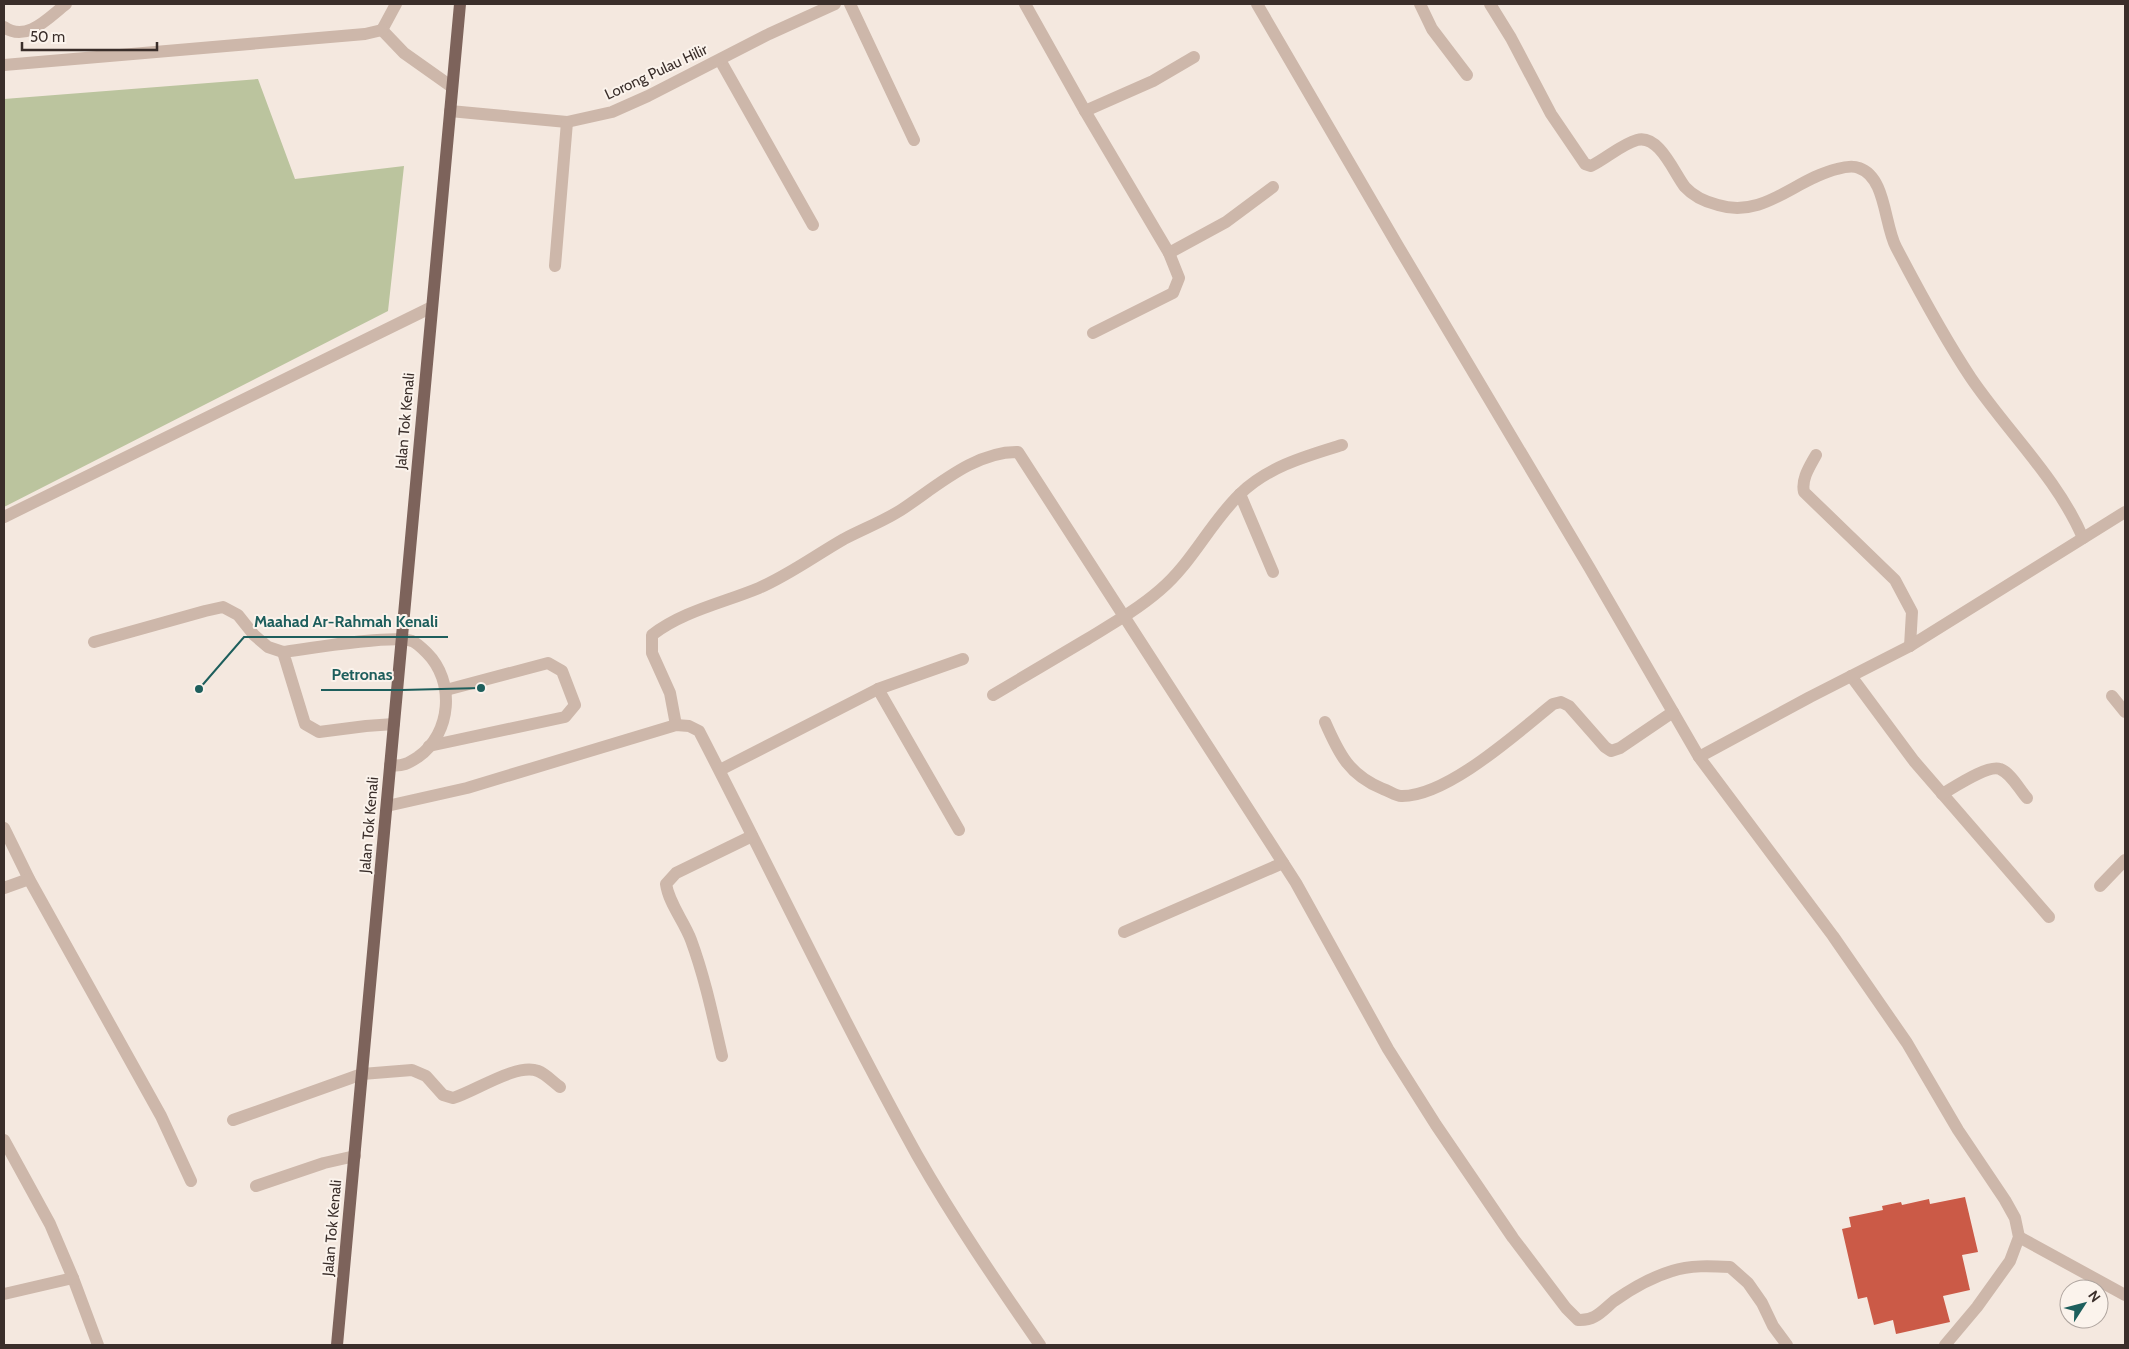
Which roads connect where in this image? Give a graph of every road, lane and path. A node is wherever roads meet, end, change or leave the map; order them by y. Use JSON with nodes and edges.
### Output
{"nodes":[{"id":1,"x":66,"y":4,"type":"edge"},
{"id":2,"x":396,"y":4,"type":"edge"},
{"id":3,"x":460,"y":4,"type":"edge"},
{"id":4,"x":850,"y":4,"type":"edge"},
{"id":5,"x":1025,"y":4,"type":"edge"},
{"id":6,"x":1257,"y":4,"type":"edge"},
{"id":7,"x":1420,"y":4,"type":"edge"},
{"id":8,"x":1490,"y":4,"type":"edge"},
{"id":9,"x":826,"y":5,"type":"edge"},
{"id":10,"x":6,"y":28,"type":"edge"},
{"id":11,"x":382,"y":30,"type":"junction"},
{"id":12,"x":1194,"y":57,"type":"dead end"},
{"id":13,"x":720,"y":60,"type":"junction"},
{"id":14,"x":4,"y":66,"type":"edge"},
{"id":15,"x":1467,"y":75,"type":"dead end"},
{"id":16,"x":452,"y":87,"type":"junction"},
{"id":17,"x":450,"y":111,"type":"junction"},
{"id":18,"x":1085,"y":111,"type":"junction"},
{"id":19,"x":567,"y":122,"type":"junction"},
{"id":20,"x":914,"y":140,"type":"dead end"},
{"id":21,"x":1273,"y":187,"type":"dead end"},
{"id":22,"x":813,"y":225,"type":"dead end"},
{"id":23,"x":1169,"y":252,"type":"junction"},
{"id":24,"x":556,"y":266,"type":"dead end"},
{"id":25,"x":432,"y":307,"type":"junction"},
{"id":26,"x":1093,"y":333,"type":"dead end"},
{"id":27,"x":1342,"y":445,"type":"dead end"},
{"id":28,"x":1816,"y":456,"type":"dead end"},
{"id":29,"x":1240,"y":494,"type":"junction"},
{"id":30,"x":2125,"y":512,"type":"edge"},
{"id":31,"x":4,"y":517,"type":"edge"},
{"id":32,"x":2083,"y":538,"type":"junction"},
{"id":33,"x":1273,"y":572,"type":"dead end"},
{"id":34,"x":1124,"y":617,"type":"junction"},
{"id":35,"x":402,"y":640,"type":"junction"},
{"id":36,"x":94,"y":642,"type":"dead end"},
{"id":37,"x":1910,"y":646,"type":"junction"},
{"id":38,"x":283,"y":652,"type":"junction"},
{"id":39,"x":963,"y":658,"type":"dead end"},
{"id":40,"x":1851,"y":676,"type":"junction"},
{"id":41,"x":878,"y":689,"type":"junction"},
{"id":42,"x":446,"y":690,"type":"junction"},
{"id":43,"x":993,"y":695,"type":"dead end"},
{"id":44,"x":2112,"y":696,"type":"dead end"},
{"id":45,"x":1673,"y":712,"type":"junction"},
{"id":46,"x":2125,"y":712,"type":"edge"},
{"id":47,"x":1325,"y":722,"type":"dead end"},
{"id":48,"x":394,"y":724,"type":"junction"},
{"id":49,"x":676,"y":725,"type":"junction"},
{"id":50,"x":429,"y":746,"type":"junction"},
{"id":51,"x":1699,"y":757,"type":"junction"},
{"id":52,"x":390,"y":765,"type":"junction"},
{"id":53,"x":720,"y":770,"type":"junction"},
{"id":54,"x":1942,"y":794,"type":"junction"},
{"id":55,"x":2027,"y":798,"type":"dead end"},
{"id":56,"x":386,"y":806,"type":"junction"},
{"id":57,"x":4,"y":828,"type":"edge"},
{"id":58,"x":959,"y":830,"type":"dead end"},
{"id":59,"x":752,"y":836,"type":"junction"},
{"id":60,"x":2125,"y":860,"type":"edge"},
{"id":61,"x":1283,"y":863,"type":"junction"},
{"id":62,"x":29,"y":879,"type":"junction"},
{"id":63,"x":2100,"y":886,"type":"dead end"},
{"id":64,"x":4,"y":888,"type":"edge"},
{"id":65,"x":2050,"y":917,"type":"dead end"},
{"id":66,"x":1124,"y":932,"type":"dead end"},
{"id":67,"x":722,"y":1056,"type":"dead end"},
{"id":68,"x":362,"y":1074,"type":"junction"},
{"id":69,"x":560,"y":1087,"type":"dead end"},
{"id":70,"x":232,"y":1120,"type":"dead end"},
{"id":71,"x":4,"y":1140,"type":"edge"},
{"id":72,"x":355,"y":1156,"type":"junction"},
{"id":73,"x":191,"y":1181,"type":"dead end"},
{"id":74,"x":256,"y":1186,"type":"dead end"},
{"id":75,"x":2019,"y":1237,"type":"junction"},
{"id":76,"x":73,"y":1278,"type":"junction"},
{"id":77,"x":4,"y":1294,"type":"edge"},
{"id":78,"x":2125,"y":1295,"type":"edge"},
{"id":79,"x":98,"y":1345,"type":"edge"},
{"id":80,"x":338,"y":1345,"type":"edge"},
{"id":81,"x":1040,"y":1345,"type":"edge"},
{"id":82,"x":1787,"y":1345,"type":"edge"},
{"id":83,"x":1945,"y":1345,"type":"edge"}],
"edges":[{"from":1,"to":10,"type":"street"},
{"from":2,"to":11,"type":"street"},
{"from":3,"to":16,"type":"main road","name":"Jalan Tok Kenali"},
{"from":4,"to":20,"type":"street"},
{"from":5,"to":18,"type":"street"},
{"from":6,"to":45,"type":"street"},
{"from":7,"to":15,"type":"street"},
{"from":8,"to":32,"type":"street"},
{"from":9,"to":13,"type":"street","name":"Lorong Pulau Hilir"},
{"from":11,"to":14,"type":"street"},
{"from":11,"to":16,"type":"street"},
{"from":12,"to":18,"type":"street"},
{"from":13,"to":19,"type":"street","name":"Lorong Pulau Hilir"},
{"from":13,"to":22,"type":"street"},
{"from":16,"to":17,"type":"main road","name":"Jalan Tok Kenali"},
{"from":17,"to":19,"type":"street","name":"Lorong Pulau Hilir"},
{"from":17,"to":25,"type":"main road","name":"Jalan Tok Kenali"},
{"from":18,"to":23,"type":"street"},
{"from":19,"to":24,"type":"street"},
{"from":21,"to":23,"type":"street"},
{"from":23,"to":26,"type":"street"},
{"from":25,"to":31,"type":"street"},
{"from":25,"to":35,"type":"main road","name":"Jalan Tok Kenali"},
{"from":27,"to":29,"type":"street"},
{"from":28,"to":37,"type":"street"},
{"from":29,"to":33,"type":"street"},
{"from":29,"to":34,"type":"street"},
{"from":30,"to":32,"type":"street"},
{"from":32,"to":37,"type":"street"},
{"from":34,"to":43,"type":"street"},
{"from":34,"to":49,"type":"street"},
{"from":34,"to":61,"type":"street"},
{"from":35,"to":38,"type":"street"},
{"from":35,"to":42,"type":"street"},
{"from":35,"to":48,"type":"main road","name":"Jalan Tok Kenali"},
{"from":36,"to":38,"type":"street"},
{"from":37,"to":40,"type":"street"},
{"from":38,"to":48,"type":"street"},
{"from":39,"to":41,"type":"street"},
{"from":40,"to":51,"type":"street"},
{"from":40,"to":54,"type":"street"},
{"from":41,"to":53,"type":"street"},
{"from":41,"to":58,"type":"street"},
{"from":42,"to":50,"type":"street"},
{"from":42,"to":50,"type":"street"},
{"from":44,"to":46,"type":"street"},
{"from":45,"to":47,"type":"street"},
{"from":45,"to":51,"type":"street"},
{"from":48,"to":52,"type":"main road","name":"Jalan Tok Kenali"},
{"from":49,"to":53,"type":"street"},
{"from":49,"to":56,"type":"street"},
{"from":50,"to":52,"type":"street"},
{"from":51,"to":75,"type":"street"},
{"from":52,"to":56,"type":"main road","name":"Jalan Tok Kenali"},
{"from":53,"to":59,"type":"street"},
{"from":54,"to":55,"type":"street"},
{"from":54,"to":65,"type":"street"},
{"from":56,"to":68,"type":"main road","name":"Jalan Tok Kenali"},
{"from":57,"to":62,"type":"street"},
{"from":59,"to":67,"type":"street"},
{"from":59,"to":81,"type":"street"},
{"from":60,"to":63,"type":"street"},
{"from":61,"to":66,"type":"street"},
{"from":61,"to":82,"type":"street"},
{"from":62,"to":64,"type":"street"},
{"from":62,"to":73,"type":"street"},
{"from":68,"to":69,"type":"street"},
{"from":68,"to":70,"type":"street"},
{"from":68,"to":72,"type":"main road","name":"Jalan Tok Kenali"},
{"from":71,"to":76,"type":"street"},
{"from":72,"to":74,"type":"street"},
{"from":72,"to":80,"type":"main road","name":"Jalan Tok Kenali"},
{"from":75,"to":78,"type":"street"},
{"from":75,"to":83,"type":"street"},
{"from":76,"to":77,"type":"street"},
{"from":76,"to":79,"type":"street"}]}
